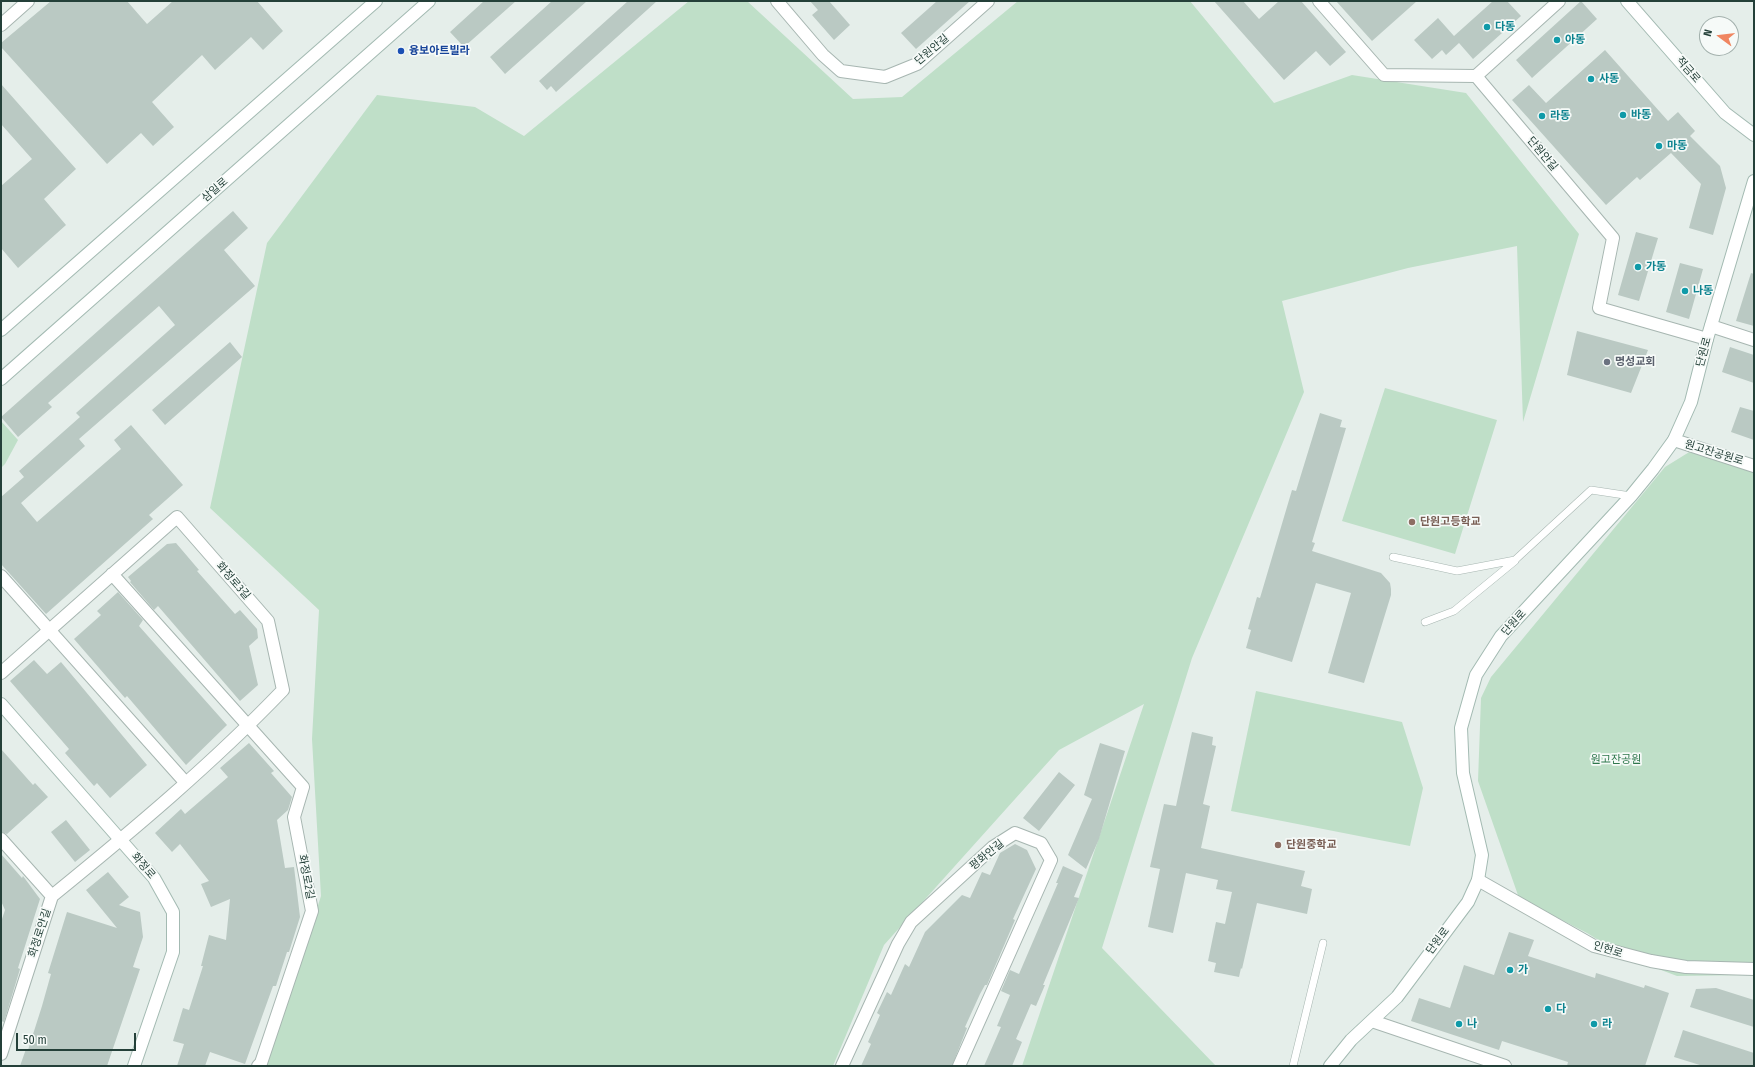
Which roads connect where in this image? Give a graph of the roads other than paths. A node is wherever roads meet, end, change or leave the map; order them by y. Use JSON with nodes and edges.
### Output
{"nodes":[{"id":1,"x":28,"y":1,"type":"edge"},
{"id":2,"x":376,"y":1,"type":"edge"},
{"id":3,"x":429,"y":1,"type":"edge"},
{"id":4,"x":777,"y":1,"type":"edge"},
{"id":5,"x":988,"y":1,"type":"edge"},
{"id":6,"x":1319,"y":1,"type":"edge"},
{"id":7,"x":1559,"y":1,"type":"edge"},
{"id":8,"x":1627,"y":1,"type":"edge"},
{"id":9,"x":1,"y":25,"type":"edge"},
{"id":10,"x":1476,"y":76,"type":"junction"},
{"id":11,"x":1754,"y":135,"type":"edge"},
{"id":12,"x":1754,"y":181,"type":"edge"},
{"id":13,"x":1711,"y":326,"type":"junction"},
{"id":14,"x":1,"y":330,"type":"edge"},
{"id":15,"x":1707,"y":339,"type":"junction"},
{"id":16,"x":1754,"y":340,"type":"edge"},
{"id":17,"x":1,"y":379,"type":"edge"},
{"id":18,"x":1674,"y":440,"type":"junction"},
{"id":19,"x":1754,"y":466,"type":"edge"},
{"id":20,"x":1631,"y":496,"type":"junction"},
{"id":21,"x":1393,"y":557,"type":"dead end"},
{"id":22,"x":1515,"y":560,"type":"junction"},
{"id":23,"x":112,"y":574,"type":"junction"},
{"id":24,"x":1,"y":576,"type":"edge"},
{"id":25,"x":1425,"y":622,"type":"dead end"},
{"id":26,"x":49,"y":629,"type":"junction"},
{"id":27,"x":1,"y":673,"type":"edge"},
{"id":28,"x":1,"y":704,"type":"edge"},
{"id":29,"x":249,"y":725,"type":"junction"},
{"id":30,"x":185,"y":782,"type":"junction"},
{"id":31,"x":1,"y":840,"type":"edge"},
{"id":32,"x":121,"y":840,"type":"junction"},
{"id":33,"x":1478,"y":880,"type":"junction"},
{"id":34,"x":52,"y":896,"type":"junction"},
{"id":35,"x":1323,"y":943,"type":"dead end"},
{"id":36,"x":1754,"y":969,"type":"edge"},
{"id":37,"x":1372,"y":1021,"type":"junction"},
{"id":38,"x":3,"y":1042,"type":"edge"},
{"id":39,"x":1,"y":1054,"type":"edge"},
{"id":40,"x":134,"y":1066,"type":"edge"},
{"id":41,"x":258,"y":1066,"type":"edge"},
{"id":42,"x":842,"y":1066,"type":"edge"},
{"id":43,"x":959,"y":1066,"type":"edge"},
{"id":44,"x":1293,"y":1066,"type":"edge"},
{"id":45,"x":1330,"y":1066,"type":"edge"},
{"id":46,"x":1505,"y":1066,"type":"edge"}],
"edges":[{"from":1,"to":9,"type":"street"},
{"from":2,"to":14,"type":"street"},
{"from":3,"to":17,"type":"street","name":"삼일로"},
{"from":4,"to":5,"type":"street","name":"단원안길"},
{"from":6,"to":10,"type":"street"},
{"from":7,"to":10,"type":"street"},
{"from":8,"to":11,"type":"street","name":"적금로"},
{"from":10,"to":15,"type":"street","name":"단원안길"},
{"from":12,"to":13,"type":"street","name":"단원로"},
{"from":13,"to":15,"type":"street","name":"단원로"},
{"from":13,"to":16,"type":"street"},
{"from":15,"to":18,"type":"street","name":"단원로"},
{"from":18,"to":19,"type":"street","name":"원고잔공원로"},
{"from":18,"to":20,"type":"street","name":"단원로"},
{"from":20,"to":22,"type":"lane"},
{"from":20,"to":33,"type":"street","name":"단원로"},
{"from":21,"to":22,"type":"lane"},
{"from":22,"to":25,"type":"lane"},
{"from":23,"to":26,"type":"street","name":"화정로3길"},
{"from":23,"to":29,"type":"street"},
{"from":23,"to":29,"type":"street","name":"화정로3길"},
{"from":24,"to":26,"type":"street"},
{"from":26,"to":27,"type":"street","name":"화정로3길"},
{"from":26,"to":30,"type":"street"},
{"from":28,"to":32,"type":"street","name":"화정로"},
{"from":29,"to":30,"type":"street","name":"화정로3길"},
{"from":29,"to":41,"type":"street","name":"화정로2길"},
{"from":30,"to":32,"type":"street","name":"화정로3길"},
{"from":31,"to":34,"type":"street","name":"화정로안길"},
{"from":32,"to":34,"type":"street","name":"화정로3길"},
{"from":32,"to":40,"type":"street","name":"화정로"},
{"from":33,"to":36,"type":"street","name":"인현로"},
{"from":33,"to":37,"type":"street","name":"단원로"},
{"from":34,"to":38,"type":"street","name":"화정로안길"},
{"from":35,"to":44,"type":"lane"},
{"from":37,"to":45,"type":"street","name":"단원로"},
{"from":37,"to":46,"type":"street"},
{"from":38,"to":39,"type":"street","name":"화정로안길"},
{"from":42,"to":43,"type":"street","name":"평화안길"}]}
